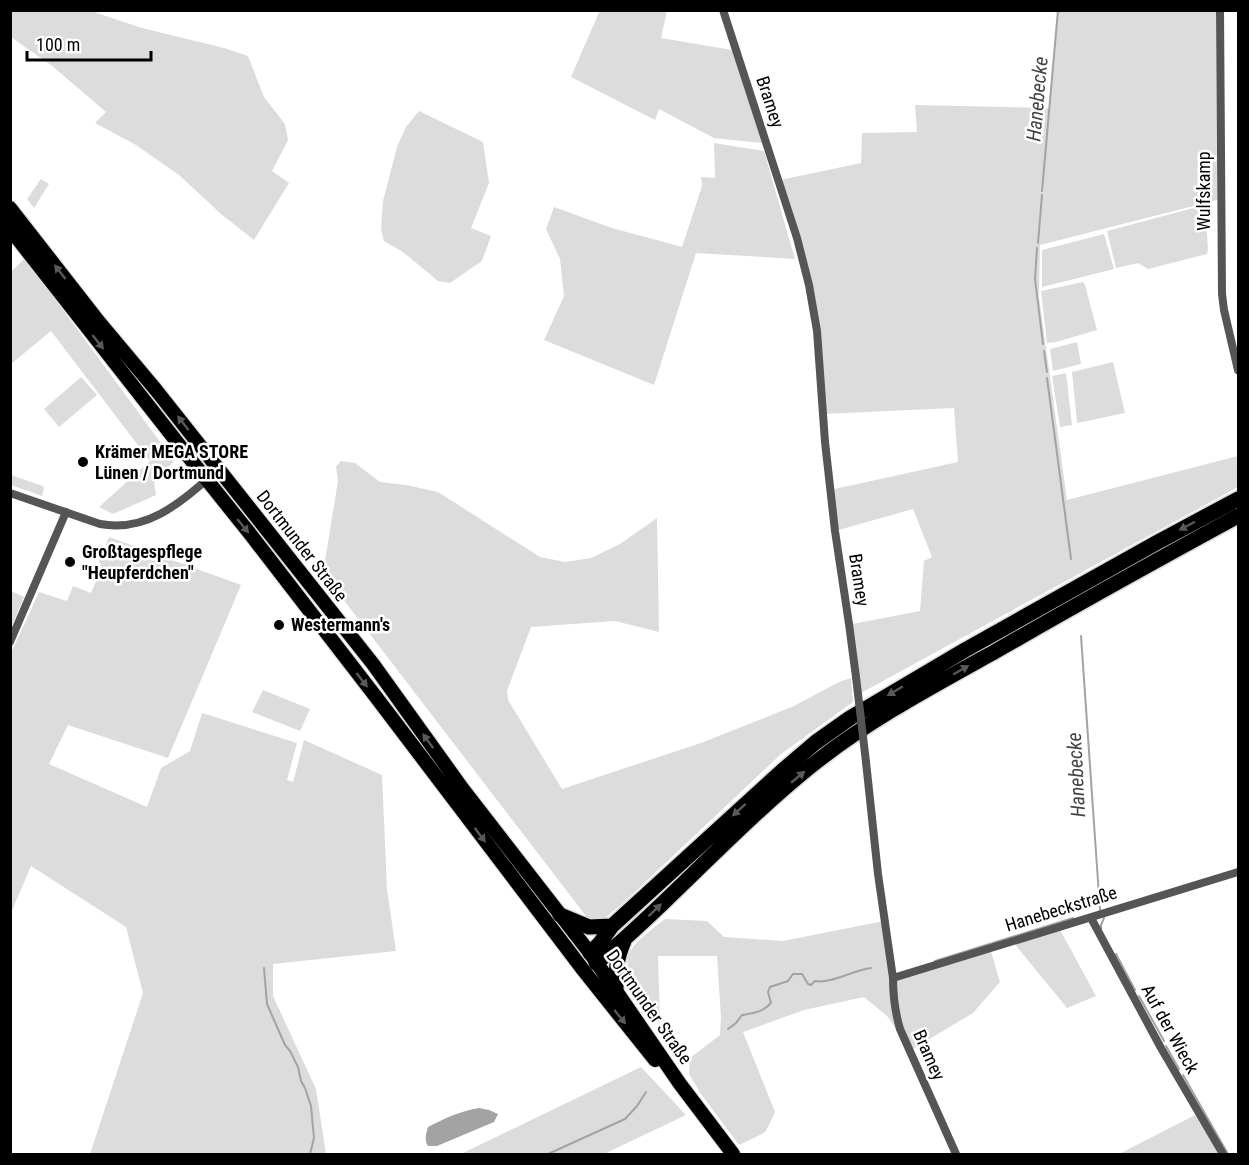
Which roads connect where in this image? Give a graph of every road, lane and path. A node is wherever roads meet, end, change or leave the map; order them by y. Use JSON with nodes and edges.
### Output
{"nodes":[{"id":1,"x":723,"y":10,"type":"edge"},
{"id":2,"x":1220,"y":10,"type":"edge"},
{"id":3,"x":10,"y":207,"type":"edge"},
{"id":4,"x":10,"y":229,"type":"edge"},
{"id":5,"x":1239,"y":370,"type":"edge"},
{"id":6,"x":219,"y":469,"type":"junction"},
{"id":7,"x":206,"y":480,"type":"junction"},
{"id":8,"x":10,"y":493,"type":"edge"},
{"id":9,"x":1239,"y":499,"type":"edge"},
{"id":10,"x":66,"y":512,"type":"junction"},
{"id":11,"x":1239,"y":516,"type":"edge"},
{"id":12,"x":10,"y":642,"type":"edge"},
{"id":13,"x":1239,"y":872,"type":"edge"},
{"id":14,"x":560,"y":915,"type":"junction"},
{"id":15,"x":1090,"y":918,"type":"junction"},
{"id":16,"x":612,"y":926,"type":"junction"},
{"id":17,"x":626,"y":938,"type":"junction"},
{"id":18,"x":586,"y":962,"type":"junction"},
{"id":19,"x":893,"y":978,"type":"junction"},
{"id":20,"x":616,"y":990,"type":"junction"},
{"id":21,"x":680,"y":1084,"type":"junction"},
{"id":22,"x":733,"y":1155,"type":"edge"},
{"id":23,"x":956,"y":1155,"type":"edge"},
{"id":24,"x":1222,"y":1155,"type":"edge"}],
"edges":[{"from":1,"to":19,"type":"street","name":"Bramey","bridge":true},
{"from":2,"to":5,"type":"street","name":"Wulfskamp"},
{"from":6,"to":3,"type":"main road","name":"Dortmunder Straße","one_way":true},
{"from":4,"to":7,"type":"main road","name":"Dortmunder Straße","one_way":true},
{"from":6,"to":7,"type":"street"},
{"from":14,"to":6,"type":"main road","name":"Dortmunder Straße","one_way":true},
{"from":7,"to":10,"type":"street"},
{"from":7,"to":18,"type":"main road","name":"Dortmunder Straße","one_way":true},
{"from":8,"to":10,"type":"street"},
{"from":9,"to":16,"type":"highway","one_way":true},
{"from":10,"to":12,"type":"street"},
{"from":17,"to":11,"type":"highway","one_way":true},
{"from":13,"to":15,"type":"street","name":"Hanebeckstraße"},
{"from":14,"to":16,"type":"highway"},
{"from":14,"to":18,"type":"main road","name":"Dortmunder Straße"},
{"from":15,"to":19,"type":"street","name":"Hanebeckstraße"},
{"from":15,"to":24,"type":"street","name":"Auf der Wieck"},
{"from":16,"to":18,"type":"highway"},
{"from":17,"to":18,"type":"highway"},
{"from":17,"to":20,"type":"highway"},
{"from":18,"to":20,"type":"main road","name":"Dortmunder Straße"},
{"from":18,"to":21,"type":"main road","name":"Dortmunder Straße","one_way":true},
{"from":19,"to":23,"type":"street","name":"Bramey"},
{"from":20,"to":21,"type":"main road","name":"Dortmunder Straße"},
{"from":21,"to":22,"type":"main road"}]}
